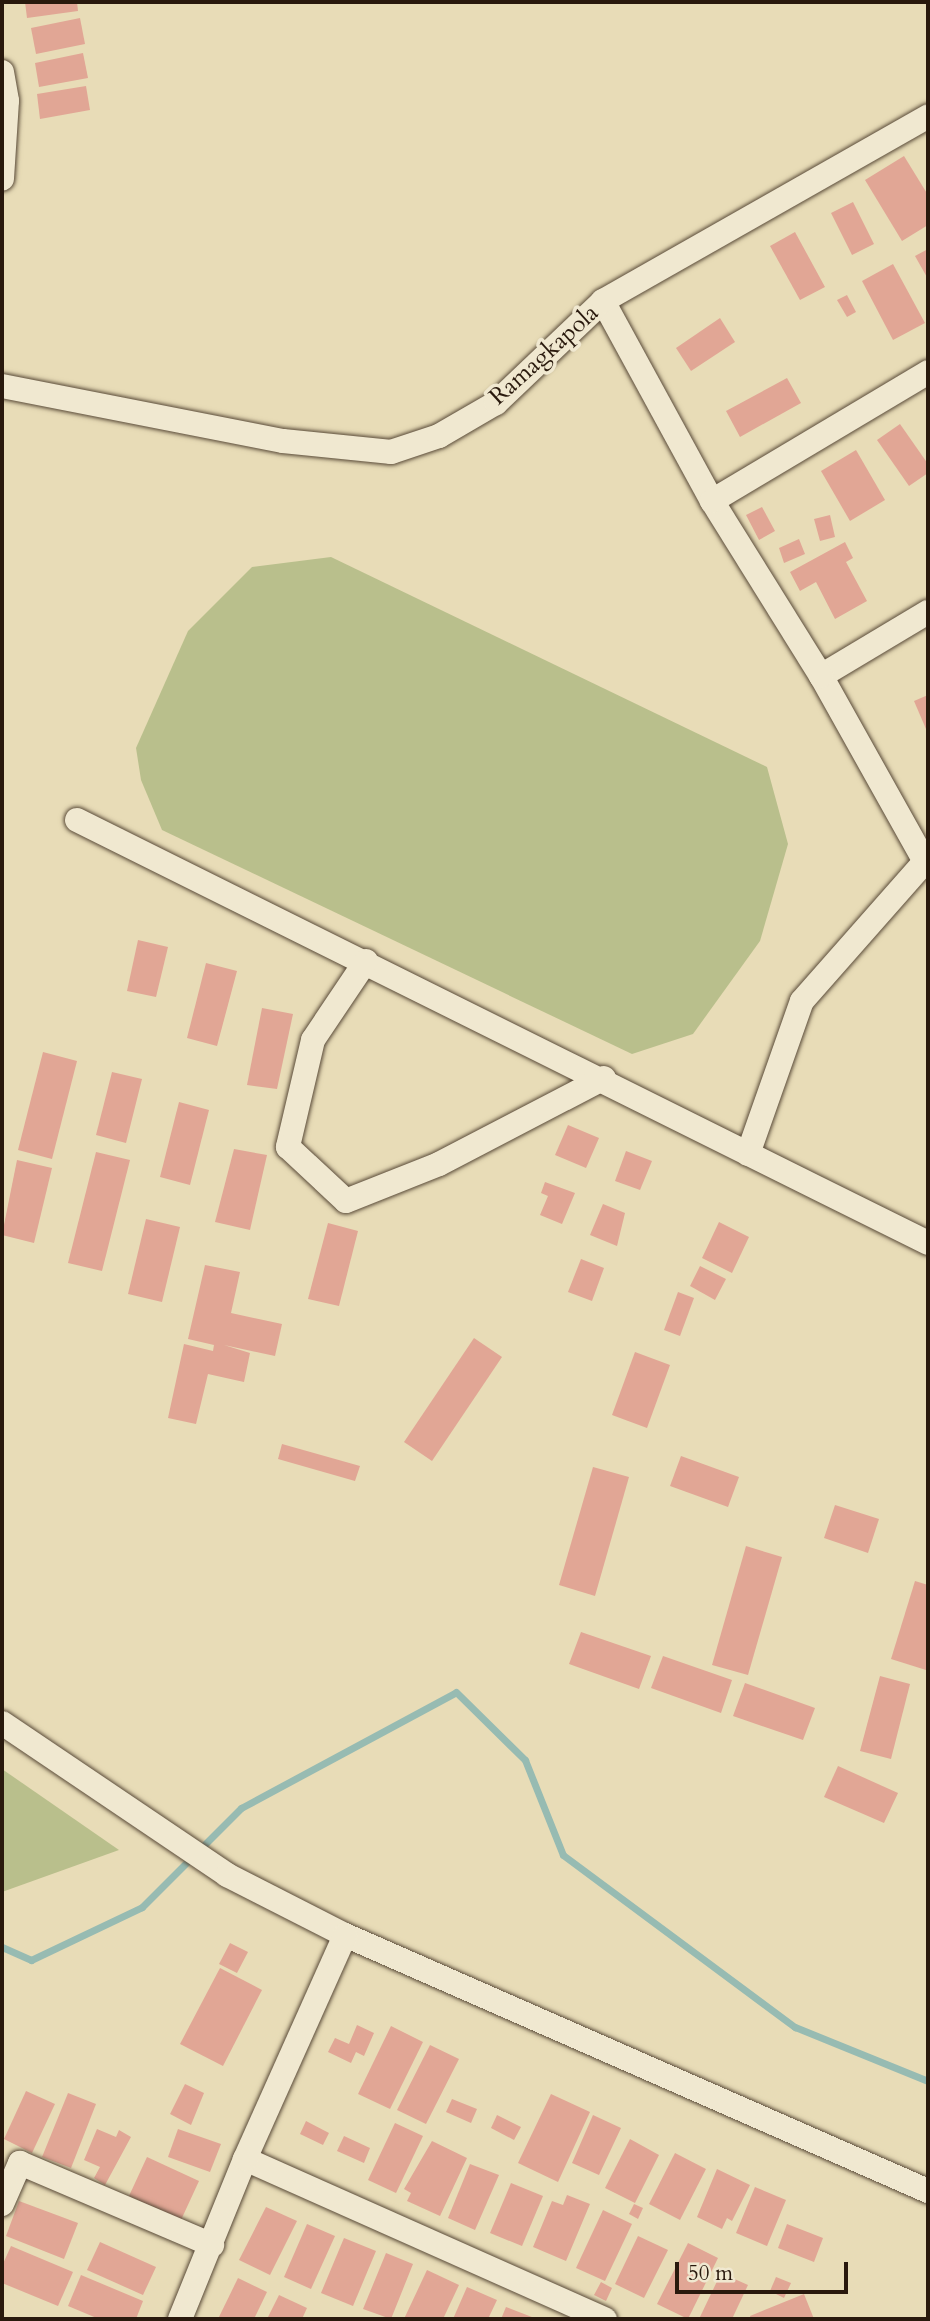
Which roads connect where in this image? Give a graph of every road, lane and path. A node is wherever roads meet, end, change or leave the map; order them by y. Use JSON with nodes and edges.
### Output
{"nodes":[{"id":1,"x":2,"y":72,"type":"edge"},
{"id":2,"x":928,"y":116,"type":"edge"},
{"id":3,"x":2,"y":179,"type":"edge"},
{"id":4,"x":603,"y":301,"type":"junction"},
{"id":5,"x":928,"y":372,"type":"edge"},
{"id":6,"x":2,"y":386,"type":"edge"},
{"id":7,"x":712,"y":501,"type":"junction"},
{"id":8,"x":928,"y":612,"type":"edge"},
{"id":9,"x":821,"y":676,"type":"junction"},
{"id":10,"x":77,"y":820,"type":"dead end"},
{"id":11,"x":926,"y":859,"type":"edge"},
{"id":12,"x":366,"y":961,"type":"junction"},
{"id":13,"x":604,"y":1078,"type":"junction"},
{"id":14,"x":748,"y":1154,"type":"junction"},
{"id":15,"x":928,"y":1243,"type":"edge"},
{"id":16,"x":2,"y":1723,"type":"edge"},
{"id":17,"x":345,"y":1935,"type":"junction"},
{"id":18,"x":245,"y":2159,"type":"junction"},
{"id":19,"x":928,"y":2191,"type":"edge"},
{"id":20,"x":2,"y":2204,"type":"edge"},
{"id":21,"x":212,"y":2245,"type":"junction"},
{"id":22,"x":180,"y":2319,"type":"edge"},
{"id":23,"x":606,"y":2319,"type":"edge"}],
"edges":[{"from":1,"to":3,"type":"street"},
{"from":2,"to":4,"type":"street","name":"Ramagkapola"},
{"from":4,"to":6,"type":"street","name":"Ramagkapola"},
{"from":4,"to":7,"type":"street"},
{"from":5,"to":7,"type":"street"},
{"from":7,"to":9,"type":"street"},
{"from":8,"to":9,"type":"street"},
{"from":9,"to":11,"type":"street"},
{"from":10,"to":12,"type":"street"},
{"from":11,"to":14,"type":"street"},
{"from":12,"to":13,"type":"street"},
{"from":12,"to":13,"type":"street"},
{"from":13,"to":14,"type":"street"},
{"from":14,"to":15,"type":"street"},
{"from":16,"to":17,"type":"street"},
{"from":17,"to":18,"type":"street"},
{"from":17,"to":19,"type":"street"},
{"from":18,"to":21,"type":"street"},
{"from":18,"to":23,"type":"street"},
{"from":20,"to":21,"type":"street"},
{"from":21,"to":22,"type":"street"}]}
